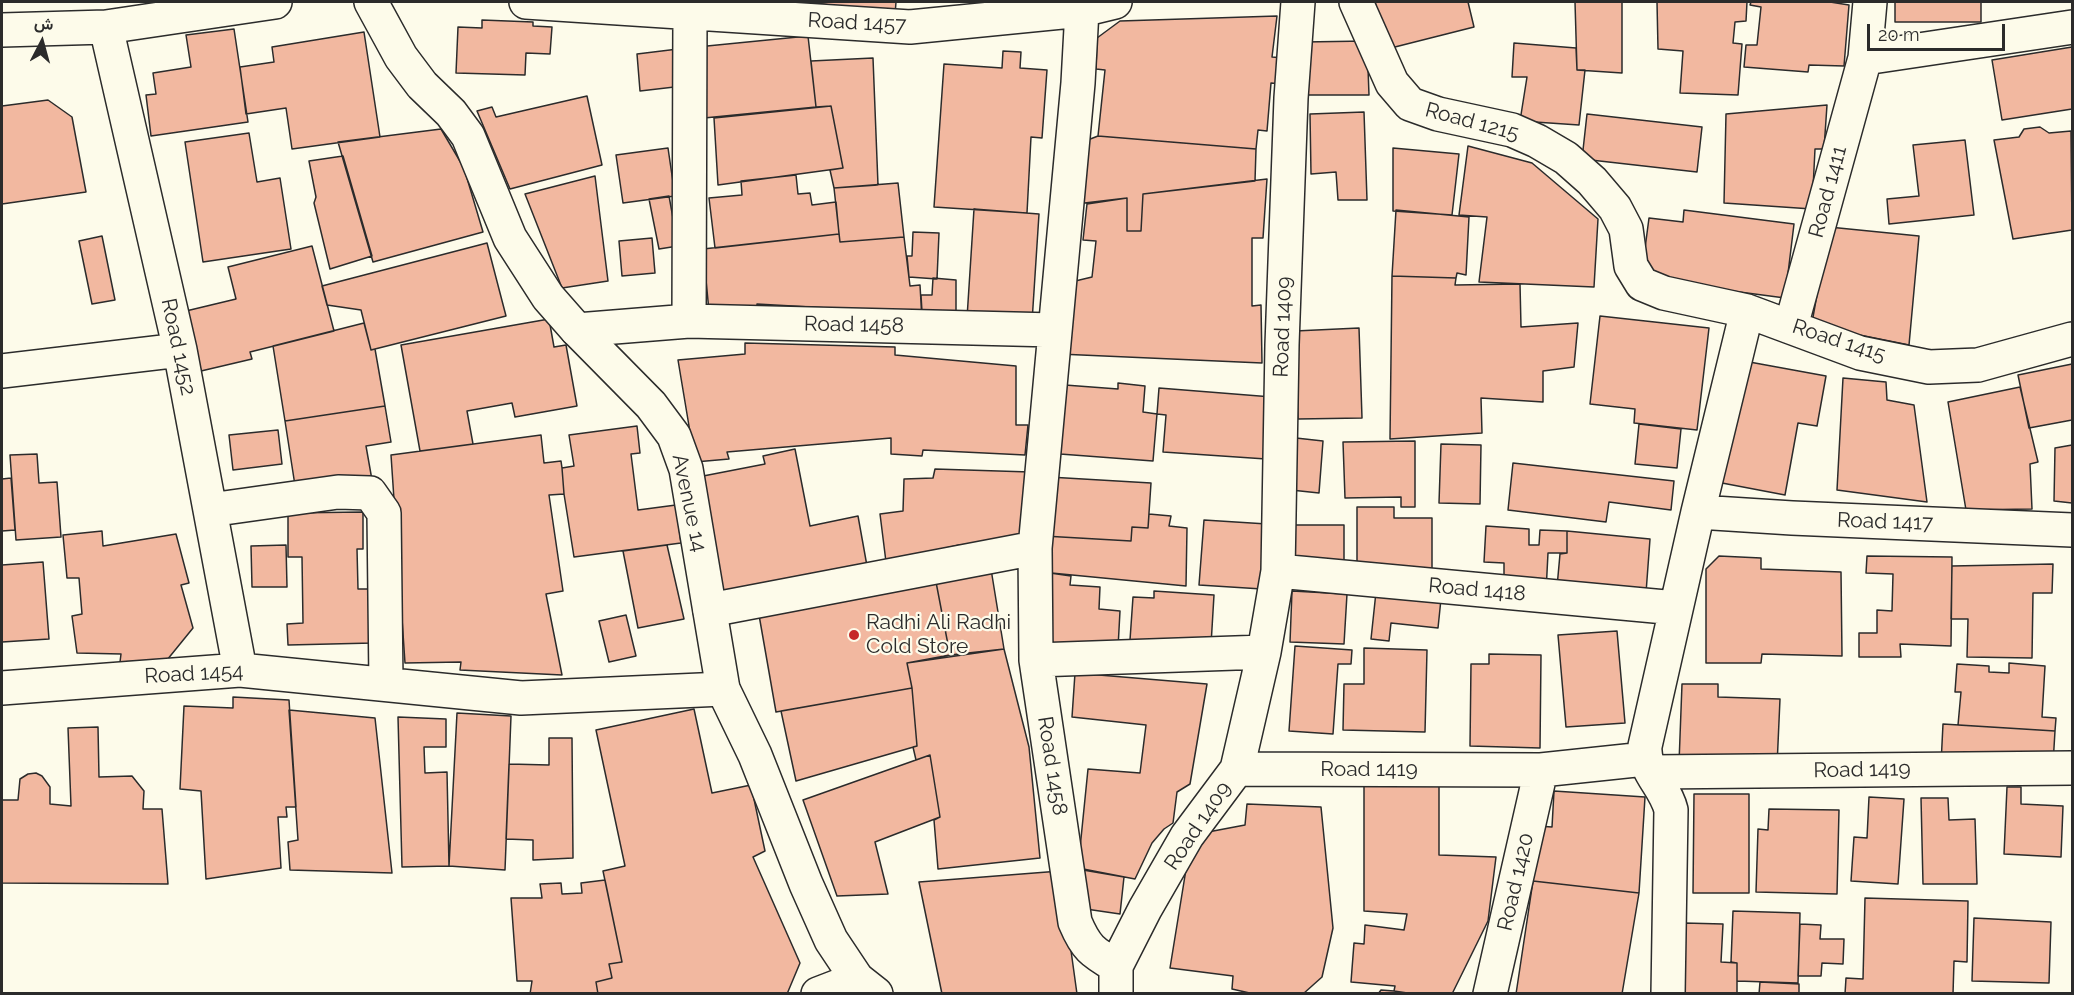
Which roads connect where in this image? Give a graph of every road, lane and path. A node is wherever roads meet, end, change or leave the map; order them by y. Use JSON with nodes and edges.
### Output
{"nodes":[{"id":1,"x":275,"y":2,"type":"edge"},
{"id":2,"x":371,"y":2,"type":"edge"},
{"id":3,"x":526,"y":2,"type":"edge"},
{"id":4,"x":1114,"y":2,"type":"edge"},
{"id":5,"x":1298,"y":2,"type":"edge"},
{"id":6,"x":1356,"y":2,"type":"edge"},
{"id":7,"x":1870,"y":2,"type":"edge"},
{"id":8,"x":1082,"y":10,"type":"junction"},
{"id":9,"x":690,"y":13,"type":"junction"},
{"id":10,"x":911,"y":14,"type":"edge"},
{"id":11,"x":106,"y":27,"type":"junction"},
{"id":12,"x":2073,"y":27,"type":"edge"},
{"id":13,"x":2,"y":30,"type":"edge"},
{"id":14,"x":1864,"y":58,"type":"junction"},
{"id":15,"x":1747,"y":310,"type":"junction"},
{"id":16,"x":689,"y":321,"type":"junction"},
{"id":17,"x":1791,"y":326,"type":"junction"},
{"id":18,"x":577,"y":330,"type":"junction"},
{"id":19,"x":1054,"y":330,"type":"junction"},
{"id":20,"x":2073,"y":339,"type":"edge"},
{"id":21,"x":180,"y":350,"type":"junction"},
{"id":22,"x":2,"y":371,"type":"edge"},
{"id":23,"x":210,"y":510,"type":"junction"},
{"id":24,"x":1698,"y":512,"type":"junction"},
{"id":25,"x":2073,"y":530,"type":"edge"},
{"id":26,"x":1035,"y":548,"type":"junction"},
{"id":27,"x":1278,"y":571,"type":"junction"},
{"id":28,"x":1676,"y":608,"type":"junction"},
{"id":29,"x":710,"y":610,"type":"junction"},
{"id":30,"x":1264,"y":652,"type":"junction"},
{"id":31,"x":1036,"y":660,"type":"junction"},
{"id":32,"x":240,"y":670,"type":"junction"},
{"id":33,"x":386,"y":684,"type":"junction"},
{"id":34,"x":2,"y":688,"type":"edge"},
{"id":35,"x":723,"y":689,"type":"junction"},
{"id":36,"x":1648,"y":766,"type":"junction"},
{"id":37,"x":2073,"y":768,"type":"edge"},
{"id":38,"x":1237,"y":769,"type":"junction"},
{"id":39,"x":1541,"y":770,"type":"junction"},
{"id":40,"x":1116,"y":980,"type":"edge"},
{"id":41,"x":866,"y":986,"type":"edge"},
{"id":42,"x":818,"y":993,"type":"edge"},
{"id":43,"x":1490,"y":993,"type":"edge"},
{"id":44,"x":1668,"y":993,"type":"edge"}],
"edges":[{"from":1,"to":11,"type":"street"},
{"from":2,"to":18,"type":"street","name":"Avenue 14"},
{"from":3,"to":9,"type":"street","name":"Road 1457"},
{"from":4,"to":8,"type":"street","name":"Road 1457"},
{"from":5,"to":27,"type":"street","name":"Road 1409"},
{"from":6,"to":15,"type":"street","name":"Road 1215"},
{"from":7,"to":14,"type":"street","name":"Road 1411"},
{"from":8,"to":10,"type":"street","name":"Road 1457"},
{"from":8,"to":19,"type":"street","name":"Road 1458"},
{"from":9,"to":10,"type":"street","name":"Road 1457"},
{"from":9,"to":16,"type":"street"},
{"from":11,"to":13,"type":"street"},
{"from":11,"to":21,"type":"street","name":"Road 1452"},
{"from":12,"to":14,"type":"street"},
{"from":14,"to":17,"type":"street","name":"Road 1411"},
{"from":15,"to":17,"type":"street","name":"Road 1415"},
{"from":15,"to":24,"type":"street"},
{"from":16,"to":18,"type":"street","name":"Road 1458"},
{"from":16,"to":19,"type":"street","name":"Road 1458"},
{"from":17,"to":20,"type":"street","name":"Road 1415"},
{"from":18,"to":29,"type":"street","name":"Avenue 14"},
{"from":19,"to":26,"type":"street","name":"Road 1458"},
{"from":21,"to":22,"type":"street"},
{"from":21,"to":23,"type":"street","name":"Road 1452"},
{"from":23,"to":32,"type":"street","name":"Road 1452"},
{"from":23,"to":33,"type":"street"},
{"from":24,"to":25,"type":"street","name":"Road 1417"},
{"from":24,"to":28,"type":"street"},
{"from":26,"to":29,"type":"street"},
{"from":26,"to":31,"type":"street","name":"Road 1458"},
{"from":27,"to":28,"type":"street","name":"Road 1418"},
{"from":27,"to":30,"type":"street","name":"Road 1409"},
{"from":28,"to":36,"type":"street"},
{"from":29,"to":35,"type":"street","name":"Avenue 14"},
{"from":30,"to":31,"type":"street"},
{"from":30,"to":38,"type":"street","name":"Road 1409"},
{"from":31,"to":40,"type":"street","name":"Road 1458"},
{"from":32,"to":33,"type":"street","name":"Road 1454"},
{"from":32,"to":34,"type":"street","name":"Road 1454"},
{"from":33,"to":35,"type":"street","name":"Road 1454"},
{"from":35,"to":41,"type":"street","name":"Avenue 14"},
{"from":36,"to":37,"type":"street","name":"Road 1419"},
{"from":36,"to":39,"type":"street","name":"Road 1419"},
{"from":36,"to":44,"type":"street"},
{"from":38,"to":39,"type":"street","name":"Road 1419"},
{"from":38,"to":40,"type":"street","name":"Road 1409"},
{"from":39,"to":43,"type":"street","name":"Road 1420"},
{"from":41,"to":42,"type":"street"}]}
